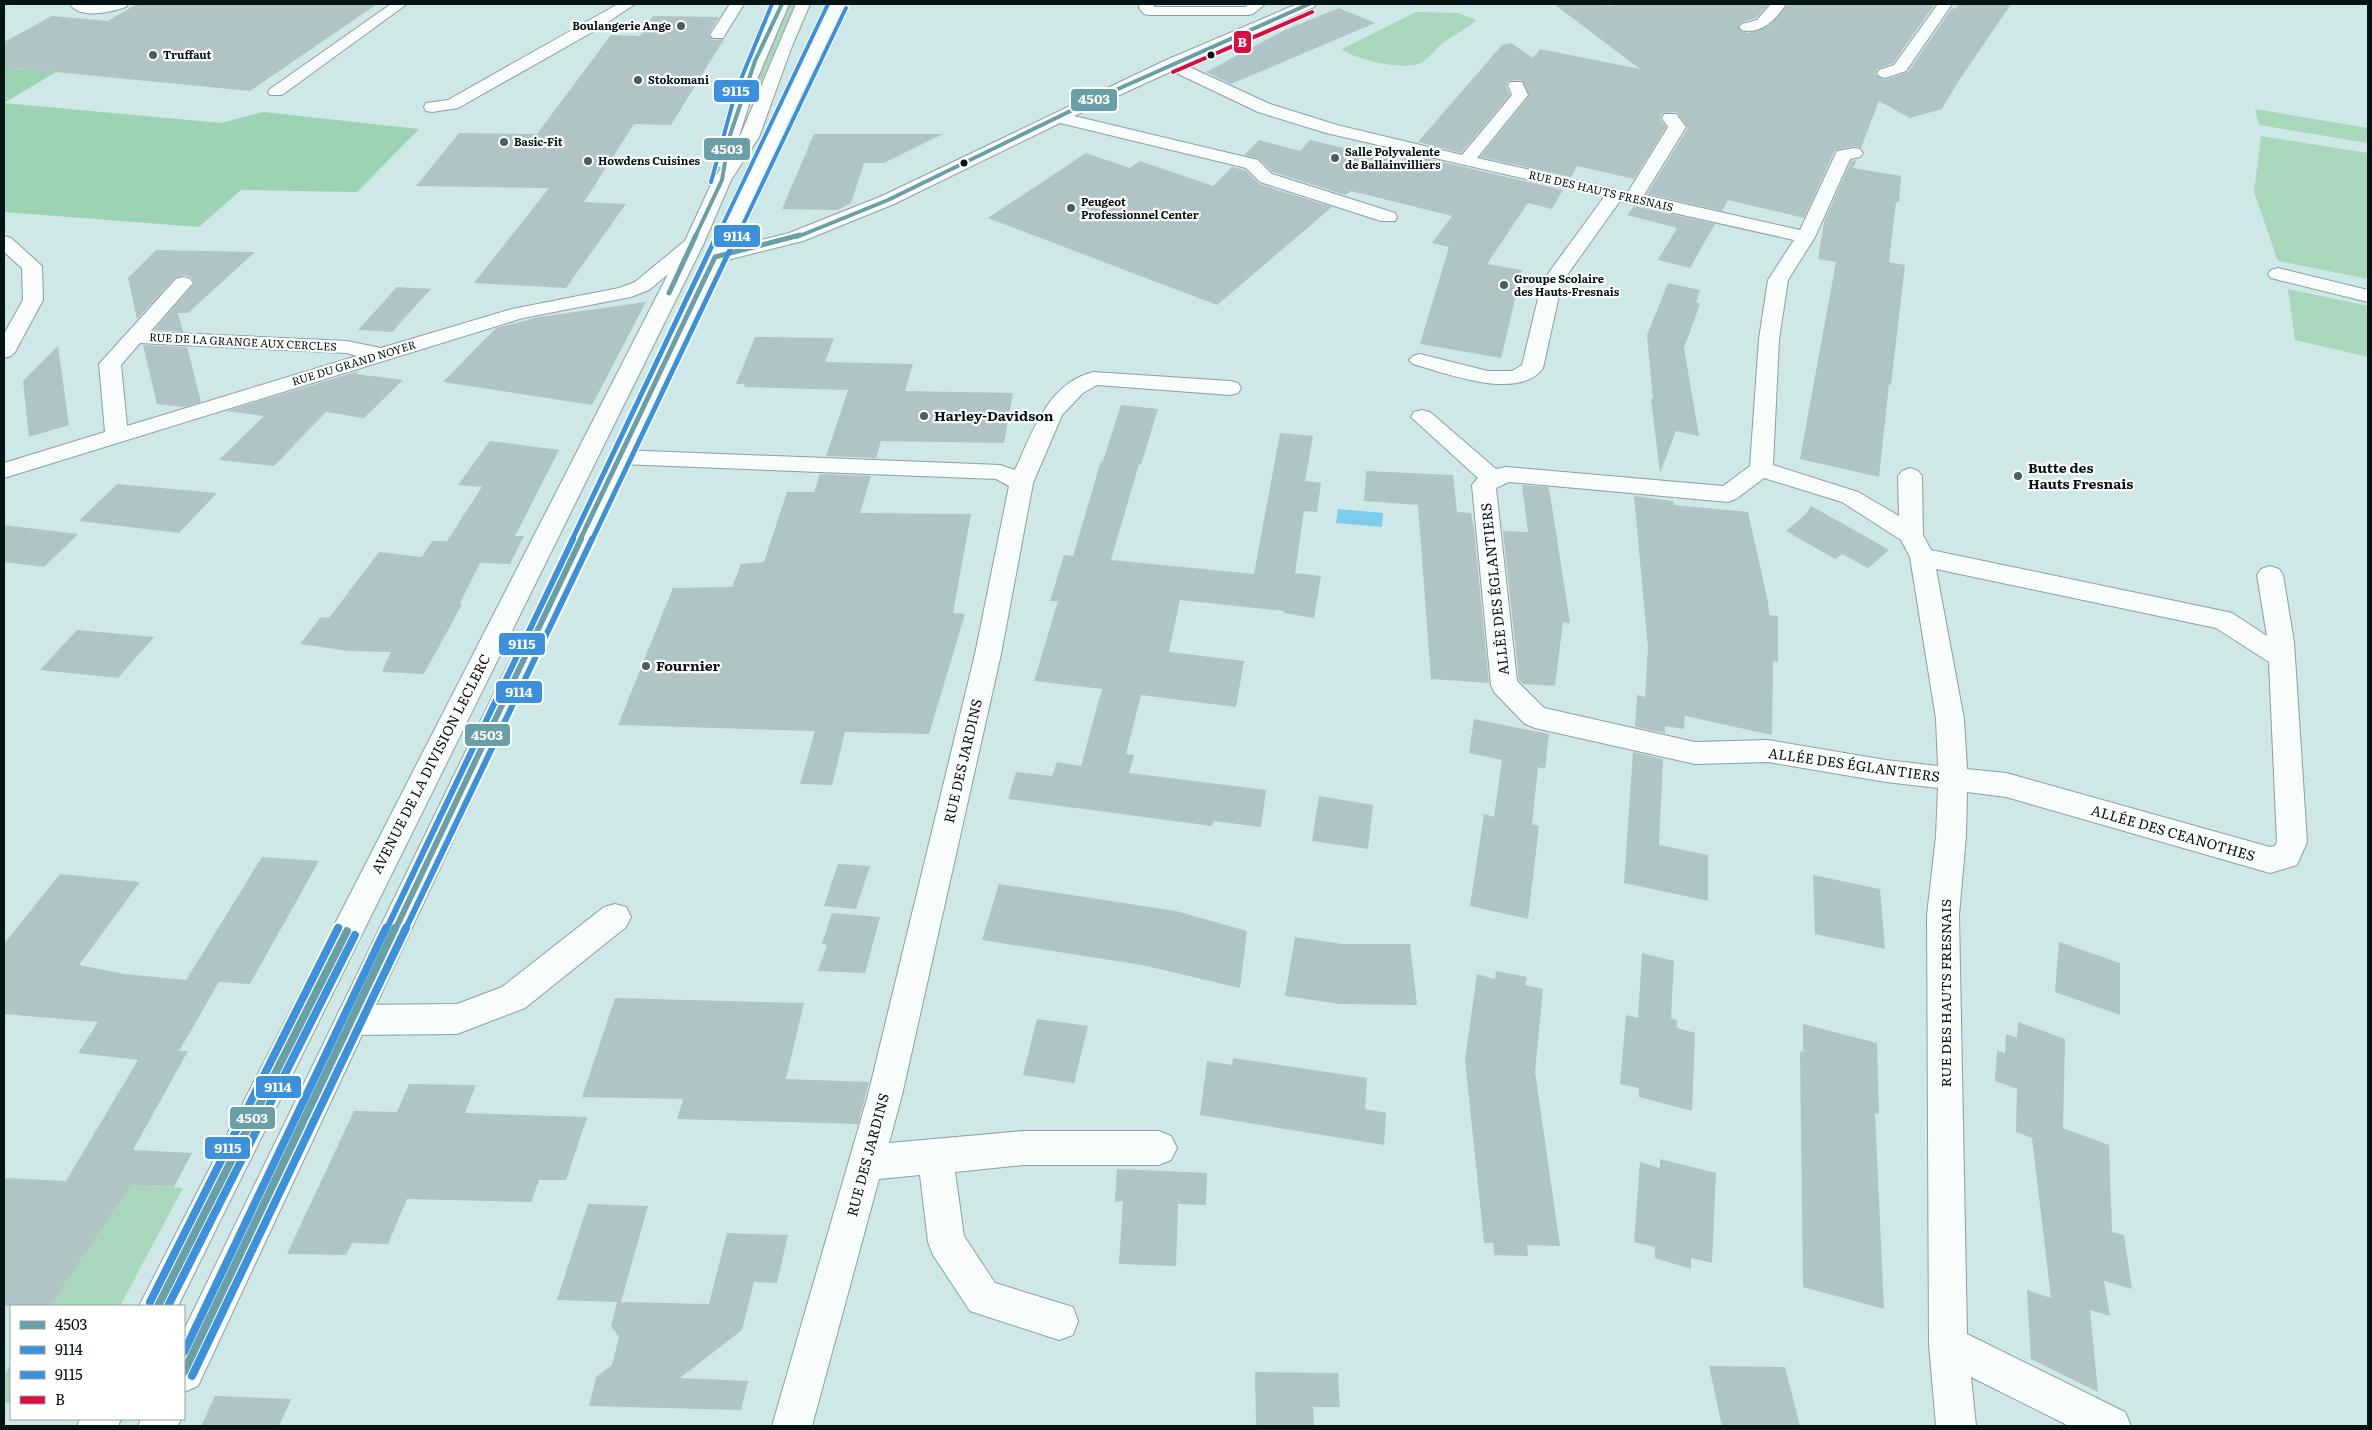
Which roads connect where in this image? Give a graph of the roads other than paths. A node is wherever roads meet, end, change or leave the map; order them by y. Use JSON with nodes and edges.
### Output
{"nodes":[{"id":1,"x":77,"y":4,"type":"edge"},
{"id":2,"x":121,"y":4,"type":"edge"},
{"id":3,"x":400,"y":4,"type":"edge"},
{"id":4,"x":628,"y":4,"type":"edge"},
{"id":5,"x":737,"y":4,"type":"edge"},
{"id":6,"x":782,"y":4,"type":"edge"},
{"id":7,"x":803,"y":4,"type":"edge"},
{"id":8,"x":838,"y":4,"type":"edge"},
{"id":9,"x":1147,"y":4,"type":"edge"},
{"id":10,"x":1258,"y":4,"type":"edge"},
{"id":11,"x":1309,"y":4,"type":"edge"},
{"id":12,"x":1779,"y":4,"type":"edge"},
{"id":13,"x":1945,"y":4,"type":"edge"},
{"id":14,"x":1747,"y":27,"type":"dead end"},
{"id":15,"x":718,"y":35,"type":"dead end"},
{"id":16,"x":1170,"y":64,"type":"junction"},
{"id":17,"x":1885,"y":73,"type":"dead end"},
{"id":18,"x":1516,"y":85,"type":"dead end"},
{"id":19,"x":276,"y":92,"type":"dead end"},
{"id":20,"x":432,"y":107,"type":"dead end"},
{"id":21,"x":1057,"y":117,"type":"junction"},
{"id":22,"x":1670,"y":118,"type":"dead end"},
{"id":23,"x":1854,"y":153,"type":"dead end"},
{"id":24,"x":1466,"y":161,"type":"junction"},
{"id":25,"x":722,"y":180,"type":"junction"},
{"id":26,"x":1625,"y":196,"type":"junction"},
{"id":27,"x":1388,"y":217,"type":"dead end"},
{"id":28,"x":1806,"y":237,"type":"junction"},
{"id":29,"x":4,"y":242,"type":"edge"},
{"id":30,"x":705,"y":250,"type":"junction"},
{"id":31,"x":2278,"y":274,"type":"dead end"},
{"id":32,"x":183,"y":283,"type":"dead end"},
{"id":33,"x":2368,"y":296,"type":"edge"},
{"id":34,"x":134,"y":337,"type":"junction"},
{"id":35,"x":4,"y":352,"type":"edge"},
{"id":36,"x":381,"y":355,"type":"junction"},
{"id":37,"x":1420,"y":360,"type":"dead end"},
{"id":38,"x":1230,"y":388,"type":"dead end"},
{"id":39,"x":1422,"y":417,"type":"dead end"},
{"id":40,"x":116,"y":436,"type":"junction"},
{"id":41,"x":622,"y":457,"type":"junction"},
{"id":42,"x":1762,"y":469,"type":"junction"},
{"id":43,"x":4,"y":471,"type":"edge"},
{"id":44,"x":1910,"y":476,"type":"dead end"},
{"id":45,"x":1493,"y":479,"type":"junction"},
{"id":46,"x":1021,"y":483,"type":"junction"},
{"id":47,"x":1916,"y":546,"type":"junction"},
{"id":48,"x":2270,"y":576,"type":"dead end"},
{"id":49,"x":2282,"y":658,"type":"junction"},
{"id":50,"x":1953,"y":780,"type":"junction"},
{"id":51,"x":615,"y":917,"type":"dead end"},
{"id":52,"x":352,"y":1020,"type":"junction"},
{"id":53,"x":1159,"y":1148,"type":"dead end"},
{"id":54,"x":935,"y":1157,"type":"junction"},
{"id":55,"x":866,"y":1163,"type":"junction"},
{"id":56,"x":159,"y":1305,"type":"edge"},
{"id":57,"x":1059,"y":1321,"type":"dead end"},
{"id":58,"x":1948,"y":1345,"type":"junction"},
{"id":59,"x":185,"y":1370,"type":"edge"},
{"id":60,"x":792,"y":1426,"type":"edge"},
{"id":61,"x":1956,"y":1426,"type":"edge"},
{"id":62,"x":2112,"y":1426,"type":"edge"}],
"edges":[{"from":1,"to":2,"type":"main road"},
{"from":3,"to":19,"type":"main road"},
{"from":4,"to":20,"type":"main road"},
{"from":5,"to":15,"type":"main road"},
{"from":6,"to":25,"type":"main road"},
{"from":7,"to":25,"type":"main road","name":"AVENUE DE LA DIVISION LECLERC"},
{"from":8,"to":30,"type":"main road","name":"AVENUE DE LA DIVISION LECLERC"},
{"from":9,"to":10,"type":"main road"},
{"from":11,"to":16,"type":"main road"},
{"from":12,"to":14,"type":"main road"},
{"from":13,"to":17,"type":"main road"},
{"from":16,"to":21,"type":"main road"},
{"from":16,"to":24,"type":"main road","name":"RUE DES HAUTS FRESNAIS"},
{"from":18,"to":24,"type":"main road"},
{"from":21,"to":27,"type":"main road"},
{"from":21,"to":30,"type":"main road"},
{"from":22,"to":26,"type":"main road"},
{"from":23,"to":28,"type":"main road"},
{"from":24,"to":26,"type":"main road","name":"RUE DES HAUTS FRESNAIS"},
{"from":25,"to":30,"type":"main road","name":"AVENUE DE LA DIVISION LECLERC"},
{"from":26,"to":28,"type":"main road","name":"RUE DES HAUTS FRESNAIS"},
{"from":26,"to":37,"type":"main road"},
{"from":28,"to":42,"type":"main road"},
{"from":29,"to":35,"type":"main road"},
{"from":30,"to":36,"type":"main road","name":"RUE DU GRAND NOYER"},
{"from":30,"to":41,"type":"main road","name":"AVENUE DE LA DIVISION LECLERC"},
{"from":30,"to":56,"type":"main road","name":"AVENUE DE LA DIVISION LECLERC"},
{"from":31,"to":33,"type":"main road"},
{"from":32,"to":34,"type":"main road","name":"RUE DE LA GRANGE AUX CERCLES"},
{"from":34,"to":36,"type":"main road","name":"RUE DE LA GRANGE AUX CERCLES"},
{"from":34,"to":40,"type":"main road","name":"RUE DE LA GRANGE AUX CERCLES"},
{"from":36,"to":40,"type":"main road","name":"RUE DU GRAND NOYER"},
{"from":38,"to":46,"type":"main road","name":"RUE DES JARDINS"},
{"from":39,"to":45,"type":"main road"},
{"from":40,"to":43,"type":"main road","name":"RUE DU GRAND NOYER"},
{"from":41,"to":46,"type":"main road"},
{"from":41,"to":52,"type":"main road","name":"AVENUE DE LA DIVISION LECLERC"},
{"from":42,"to":45,"type":"main road"},
{"from":42,"to":47,"type":"main road"},
{"from":44,"to":47,"type":"main road","name":"RUE DES HAUTS FRESNAIS"},
{"from":45,"to":50,"type":"main road","name":"ALLÉE DES ÉGLANTIERS"},
{"from":46,"to":55,"type":"main road","name":"RUE DES JARDINS"},
{"from":47,"to":49,"type":"main road"},
{"from":47,"to":50,"type":"main road","name":"RUE DES HAUTS FRESNAIS"},
{"from":48,"to":49,"type":"main road","name":"ALLÉE DES CEANOTHES"},
{"from":49,"to":50,"type":"main road","name":"ALLÉE DES CEANOTHES"},
{"from":50,"to":58,"type":"main road","name":"RUE DES HAUTS FRESNAIS"},
{"from":51,"to":52,"type":"main road"},
{"from":52,"to":59,"type":"main road","name":"AVENUE DE LA DIVISION LECLERC"},
{"from":53,"to":54,"type":"main road"},
{"from":54,"to":55,"type":"main road"},
{"from":54,"to":57,"type":"main road"},
{"from":55,"to":60,"type":"main road","name":"RUE DES JARDINS"},
{"from":58,"to":61,"type":"main road","name":"RUE DES HAUTS FRESNAIS"},
{"from":58,"to":62,"type":"main road"}]}
